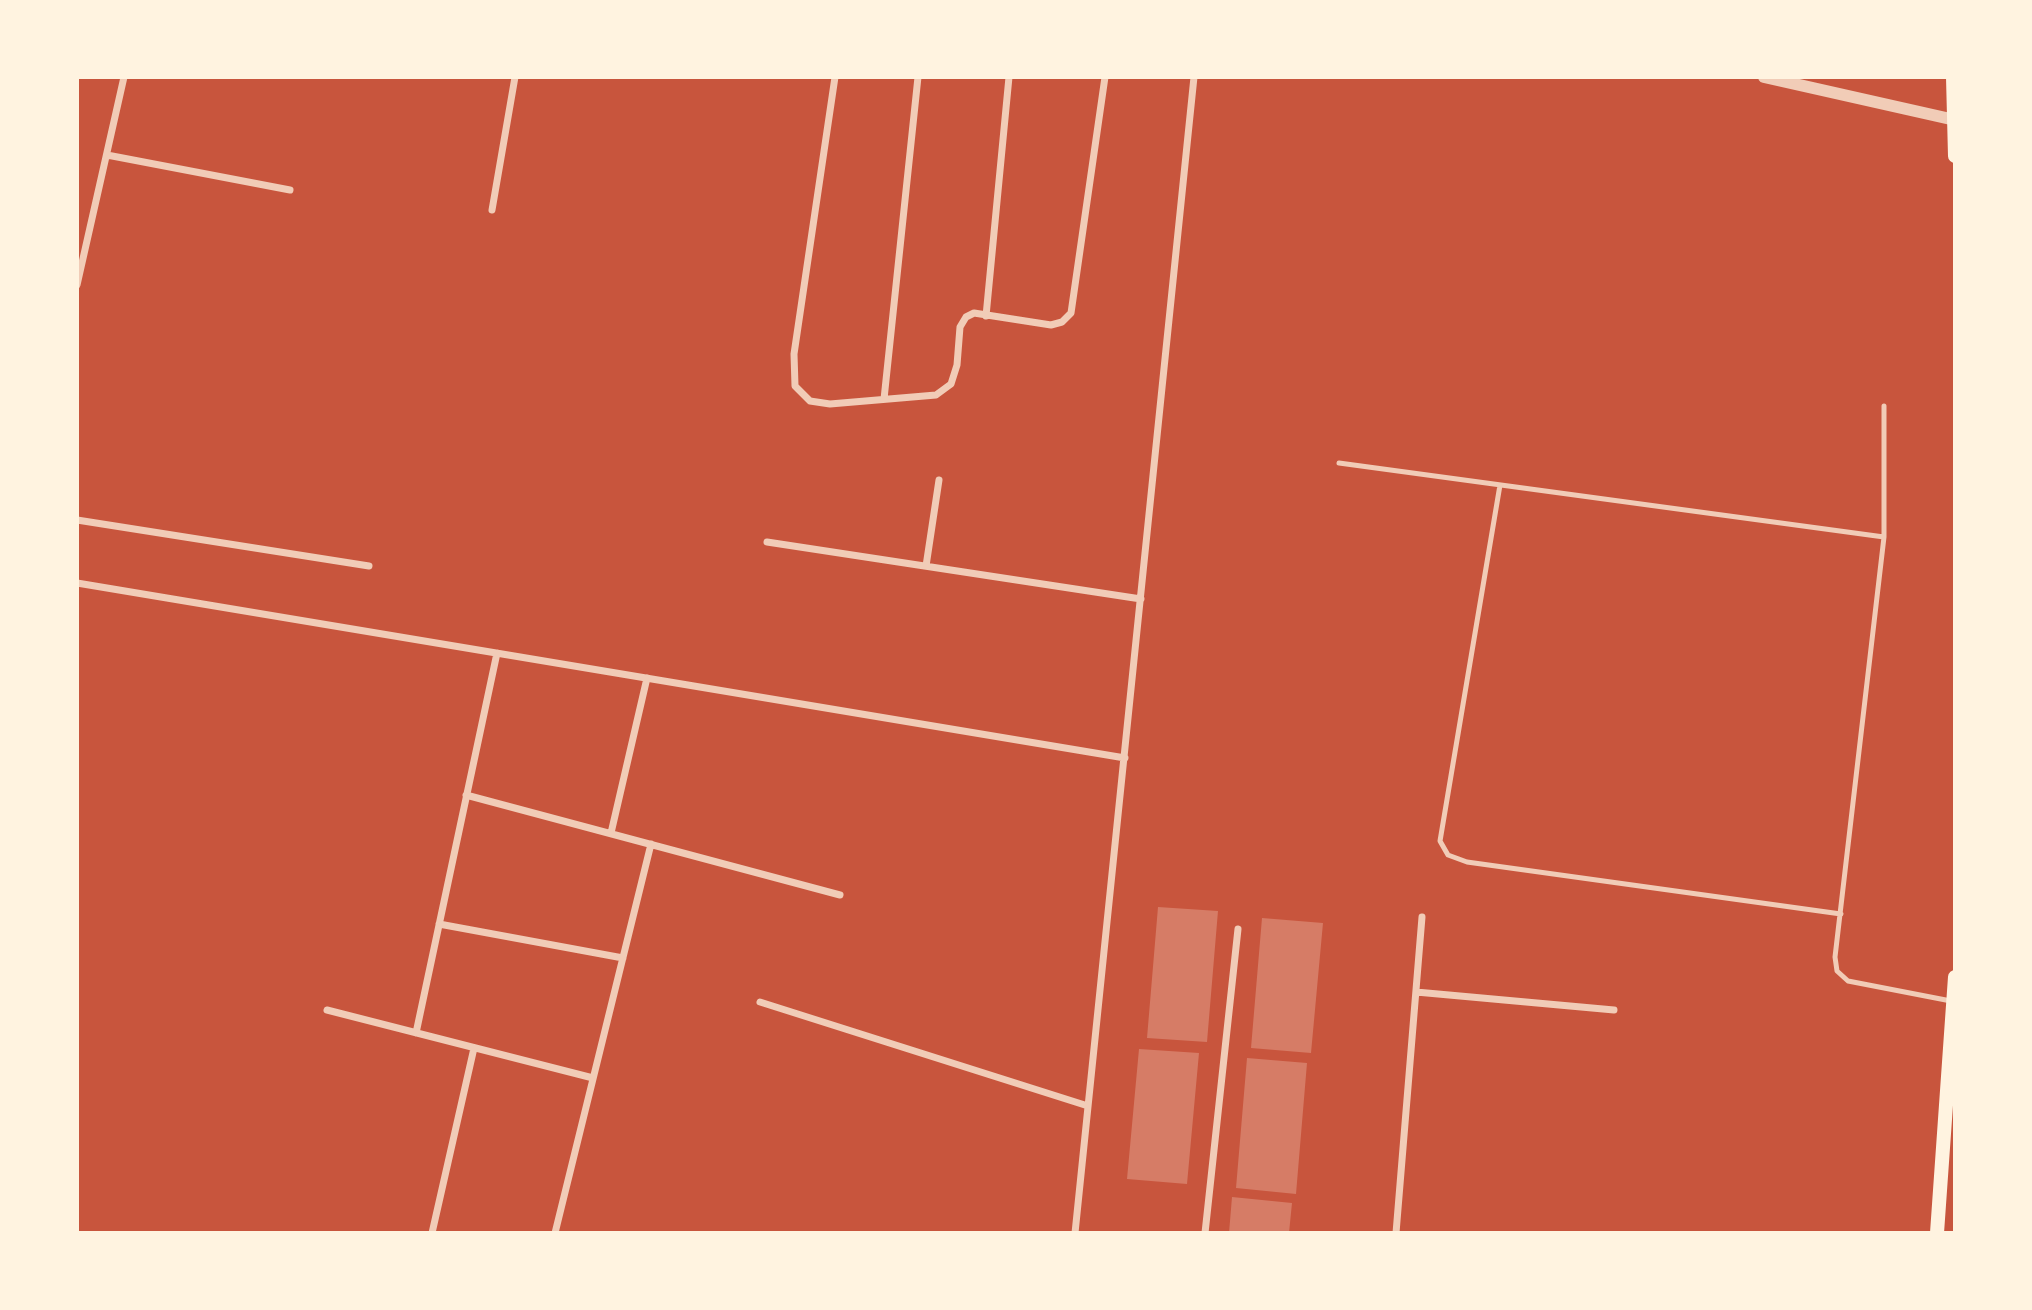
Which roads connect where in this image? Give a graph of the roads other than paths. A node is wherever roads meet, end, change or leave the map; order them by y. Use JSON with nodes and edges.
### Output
{"nodes":[{"id":1,"x":124,"y":77,"type":"edge"},
{"id":2,"x":515,"y":77,"type":"edge"},
{"id":3,"x":835,"y":77,"type":"edge"},
{"id":4,"x":918,"y":77,"type":"edge"},
{"id":5,"x":1009,"y":77,"type":"edge"},
{"id":6,"x":1105,"y":77,"type":"edge"},
{"id":7,"x":1194,"y":77,"type":"edge"},
{"id":8,"x":1764,"y":77,"type":"edge"},
{"id":9,"x":1952,"y":78,"type":"edge"},
{"id":10,"x":1954,"y":120,"type":"edge"},
{"id":11,"x":107,"y":155,"type":"junction"},
{"id":12,"x":1955,"y":156,"type":"edge"},
{"id":13,"x":290,"y":190,"type":"dead end"},
{"id":14,"x":492,"y":210,"type":"dead end"},
{"id":15,"x":77,"y":285,"type":"edge"},
{"id":16,"x":986,"y":316,"type":"junction"},
{"id":17,"x":884,"y":399,"type":"junction"},
{"id":18,"x":1884,"y":407,"type":"dead end"},
{"id":19,"x":1339,"y":463,"type":"dead end"},
{"id":20,"x":939,"y":481,"type":"dead end"},
{"id":21,"x":1500,"y":485,"type":"junction"},
{"id":22,"x":77,"y":520,"type":"edge"},
{"id":23,"x":1884,"y":537,"type":"junction"},
{"id":24,"x":767,"y":542,"type":"dead end"},
{"id":25,"x":369,"y":566,"type":"dead end"},
{"id":26,"x":926,"y":566,"type":"junction"},
{"id":27,"x":77,"y":583,"type":"edge"},
{"id":28,"x":1141,"y":599,"type":"junction"},
{"id":29,"x":496,"y":653,"type":"junction"},
{"id":30,"x":647,"y":678,"type":"junction"},
{"id":31,"x":1125,"y":758,"type":"junction"},
{"id":32,"x":466,"y":795,"type":"junction"},
{"id":33,"x":611,"y":833,"type":"junction"},
{"id":34,"x":651,"y":844,"type":"junction"},
{"id":35,"x":840,"y":895,"type":"dead end"},
{"id":36,"x":1841,"y":914,"type":"junction"},
{"id":37,"x":1422,"y":917,"type":"dead end"},
{"id":38,"x":439,"y":924,"type":"junction"},
{"id":39,"x":1238,"y":929,"type":"dead end"},
{"id":40,"x":623,"y":958,"type":"junction"},
{"id":41,"x":1955,"y":977,"type":"edge"},
{"id":42,"x":1416,"y":992,"type":"junction"},
{"id":43,"x":760,"y":1002,"type":"dead end"},
{"id":44,"x":1954,"y":1002,"type":"edge"},
{"id":45,"x":327,"y":1010,"type":"dead end"},
{"id":46,"x":1614,"y":1010,"type":"dead end"},
{"id":47,"x":416,"y":1033,"type":"junction"},
{"id":48,"x":474,"y":1048,"type":"junction"},
{"id":49,"x":593,"y":1078,"type":"junction"},
{"id":50,"x":1088,"y":1106,"type":"junction"},
{"id":51,"x":432,"y":1233,"type":"edge"},
{"id":52,"x":555,"y":1233,"type":"edge"},
{"id":53,"x":1075,"y":1233,"type":"edge"},
{"id":54,"x":1205,"y":1233,"type":"edge"},
{"id":55,"x":1396,"y":1233,"type":"edge"},
{"id":56,"x":1937,"y":1233,"type":"edge"}],
"edges":[{"from":1,"to":11,"type":"street"},
{"from":2,"to":14,"type":"street"},
{"from":3,"to":17,"type":"street"},
{"from":4,"to":17,"type":"street"},
{"from":5,"to":16,"type":"street"},
{"from":6,"to":16,"type":"street"},
{"from":7,"to":28,"type":"street"},
{"from":8,"to":10,"type":"street"},
{"from":9,"to":10,"type":"main road"},
{"from":10,"to":12,"type":"main road"},
{"from":11,"to":13,"type":"street"},
{"from":11,"to":15,"type":"street"},
{"from":16,"to":17,"type":"street"},
{"from":18,"to":23,"type":"lane"},
{"from":19,"to":21,"type":"lane"},
{"from":20,"to":26,"type":"street"},
{"from":21,"to":23,"type":"lane"},
{"from":21,"to":36,"type":"lane"},
{"from":22,"to":25,"type":"street"},
{"from":23,"to":36,"type":"lane"},
{"from":24,"to":26,"type":"street"},
{"from":26,"to":28,"type":"street"},
{"from":27,"to":29,"type":"street"},
{"from":28,"to":31,"type":"street"},
{"from":29,"to":30,"type":"street"},
{"from":29,"to":32,"type":"street"},
{"from":30,"to":31,"type":"street"},
{"from":30,"to":33,"type":"street"},
{"from":31,"to":50,"type":"street"},
{"from":32,"to":33,"type":"street"},
{"from":32,"to":38,"type":"street"},
{"from":33,"to":34,"type":"street"},
{"from":34,"to":35,"type":"street"},
{"from":34,"to":40,"type":"street"},
{"from":36,"to":44,"type":"lane"},
{"from":37,"to":42,"type":"street"},
{"from":38,"to":40,"type":"street"},
{"from":38,"to":47,"type":"street"},
{"from":39,"to":54,"type":"street"},
{"from":40,"to":49,"type":"street"},
{"from":41,"to":44,"type":"main road"},
{"from":42,"to":46,"type":"street"},
{"from":42,"to":55,"type":"street"},
{"from":43,"to":50,"type":"street"},
{"from":44,"to":56,"type":"main road"},
{"from":45,"to":47,"type":"street"},
{"from":47,"to":48,"type":"street"},
{"from":48,"to":49,"type":"street"},
{"from":48,"to":51,"type":"street"},
{"from":49,"to":52,"type":"street"},
{"from":50,"to":53,"type":"street"}]}
